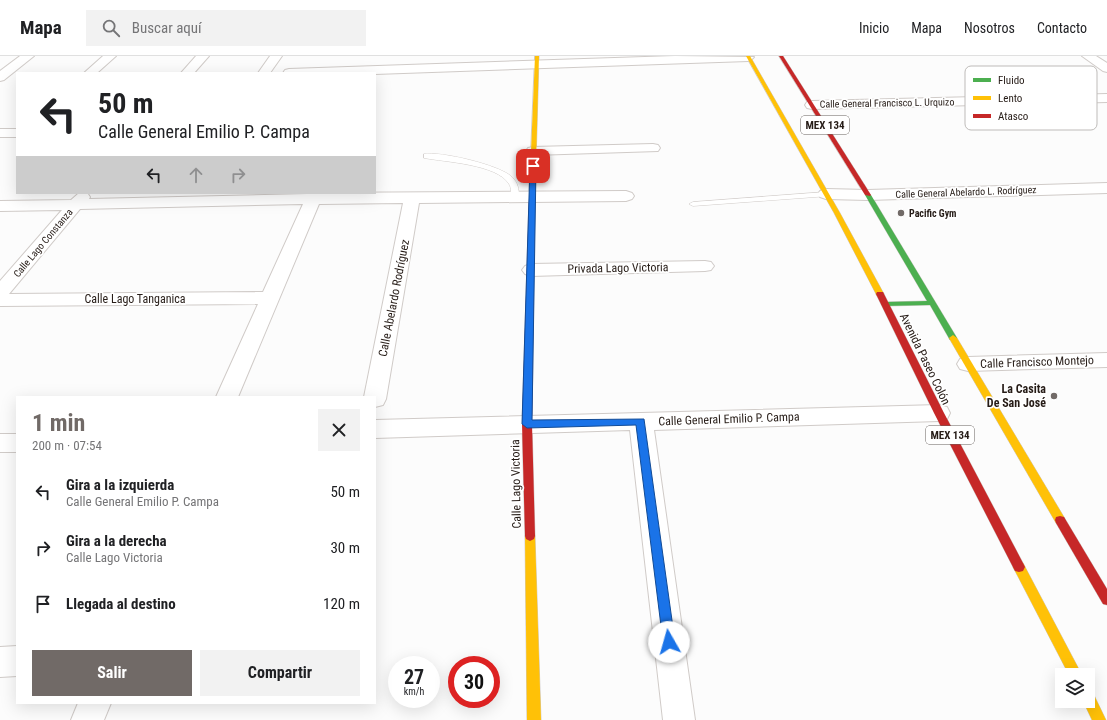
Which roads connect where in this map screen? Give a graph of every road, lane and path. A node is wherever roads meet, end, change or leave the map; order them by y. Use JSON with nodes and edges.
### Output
{"nodes":[{"id":1,"x":28,"y":56,"type":"edge"},
{"id":2,"x":110,"y":56,"type":"edge"},
{"id":3,"x":203,"y":56,"type":"edge"},
{"id":4,"x":276,"y":56,"type":"edge"},
{"id":5,"x":372,"y":56,"type":"edge"},
{"id":6,"x":780,"y":56,"type":"edge"},
{"id":7,"x":1088,"y":56,"type":"edge"},
{"id":8,"x":711,"y":57,"type":"edge"},
{"id":9,"x":748,"y":57,"type":"edge"},
{"id":10,"x":662,"y":58,"type":"edge"},
{"id":11,"x":537,"y":60,"type":"edge"},
{"id":12,"x":594,"y":60,"type":"edge"},
{"id":13,"x":1107,"y":68,"type":"edge"},
{"id":14,"x":91,"y":72,"type":"edge"},
{"id":15,"x":188,"y":72,"type":"edge"},
{"id":16,"x":265,"y":72,"type":"edge"},
{"id":17,"x":367,"y":72,"type":"edge"},
{"id":18,"x":0,"y":78,"type":"edge"},
{"id":19,"x":16,"y":79,"type":"edge"},
{"id":20,"x":1097,"y":98,"type":"edge"},
{"id":21,"x":1107,"y":98,"type":"edge"},
{"id":22,"x":965,"y":101,"type":"edge"},
{"id":23,"x":812,"y":105,"type":"junction"},
{"id":24,"x":0,"y":133,"type":"edge"},
{"id":25,"x":16,"y":133,"type":"edge"},
{"id":26,"x":653,"y":148,"type":"dead end"},
{"id":27,"x":533,"y":151,"type":"junction"},
{"id":28,"x":427,"y":156,"type":"dead end"},
{"id":29,"x":1103,"y":191,"type":"edge"},
{"id":30,"x":826,"y":194,"type":"junction"},
{"id":31,"x":868,"y":195,"type":"junction"},
{"id":32,"x":314,"y":196,"type":"edge"},
{"id":33,"x":626,"y":196,"type":"dead end"},
{"id":34,"x":515,"y":197,"type":"junction"},
{"id":35,"x":533,"y":197,"type":"junction"},
{"id":36,"x":81,"y":198,"type":"edge"},
{"id":37,"x":412,"y":198,"type":"junction"},
{"id":38,"x":693,"y":204,"type":"dead end"},
{"id":39,"x":0,"y":206,"type":"edge"},
{"id":40,"x":705,"y":266,"type":"dead end"},
{"id":41,"x":531,"y":270,"type":"junction"},
{"id":42,"x":0,"y":293,"type":"edge"},
{"id":43,"x":271,"y":298,"type":"junction"},
{"id":44,"x":0,"y":300,"type":"edge"},
{"id":45,"x":885,"y":304,"type":"junction"},
{"id":46,"x":931,"y":304,"type":"junction"},
{"id":47,"x":1107,"y":360,"type":"edge"},
{"id":48,"x":968,"y":364,"type":"junction"},
{"id":49,"x":227,"y":396,"type":"edge"},
{"id":50,"x":376,"y":396,"type":"edge"},
{"id":51,"x":939,"y":413,"type":"junction"},
{"id":52,"x":641,"y":422,"type":"junction"},
{"id":53,"x":527,"y":424,"type":"junction"},
{"id":54,"x":376,"y":429,"type":"edge"},
{"id":55,"x":16,"y":442,"type":"edge"},
{"id":56,"x":0,"y":443,"type":"edge"},
{"id":57,"x":1107,"y":600,"type":"edge"},
{"id":58,"x":16,"y":661,"type":"edge"},
{"id":59,"x":0,"y":662,"type":"edge"},
{"id":60,"x":1072,"y":668,"type":"edge"},
{"id":61,"x":95,"y":704,"type":"edge"},
{"id":62,"x":1093,"y":708,"type":"edge"},
{"id":63,"x":87,"y":720,"type":"edge"},
{"id":64,"x":534,"y":720,"type":"edge"},
{"id":65,"x":679,"y":720,"type":"edge"},
{"id":66,"x":1099,"y":720,"type":"edge"}],
"edges":[{"from":1,"to":18,"type":"street"},
{"from":2,"to":14,"type":"street"},
{"from":3,"to":15,"type":"street"},
{"from":4,"to":16,"type":"street"},
{"from":5,"to":17,"type":"street"},
{"from":6,"to":23,"type":"main road","number":"MEX 134"},
{"from":7,"to":13,"type":"street"},
{"from":8,"to":9,"type":"street"},
{"from":8,"to":10,"type":"street"},
{"from":9,"to":30,"type":"main road","name":"Avenida Paseo Colón","number":"MEX 134"},
{"from":10,"to":12,"type":"street"},
{"from":11,"to":12,"type":"street"},
{"from":11,"to":17,"type":"street"},
{"from":11,"to":27,"type":"main road","name":"Calle Lago Victoria"},
{"from":18,"to":19,"type":"street"},
{"from":20,"to":21,"type":"street","name":"Calle General Francisco L. Urquizo"},
{"from":22,"to":23,"type":"street","name":"Calle General Francisco L. Urquizo"},
{"from":23,"to":31,"type":"main road","number":"MEX 134"},
{"from":24,"to":25,"type":"street"},
{"from":26,"to":27,"type":"street"},
{"from":27,"to":35,"type":"main road","name":"Calle Lago Victoria"},
{"from":28,"to":34,"type":"lane"},
{"from":29,"to":31,"type":"street","name":"Calle General Abelardo L. Rodríguez"},
{"from":30,"to":31,"type":"street","name":"Calle General Abelardo L. Rodríguez"},
{"from":30,"to":38,"type":"lane"},
{"from":30,"to":45,"type":"main road","name":"Avenida Paseo Colón","number":"MEX 134"},
{"from":31,"to":46,"type":"main road","number":"MEX 134"},
{"from":32,"to":36,"type":"street"},
{"from":32,"to":37,"type":"street"},
{"from":32,"to":43,"type":"street"},
{"from":33,"to":35,"type":"street"},
{"from":34,"to":35,"type":"street"},
{"from":34,"to":37,"type":"street"},
{"from":35,"to":41,"type":"main road","name":"Calle Lago Victoria"},
{"from":36,"to":39,"type":"street"},
{"from":36,"to":42,"type":"street","name":"Calle Lago Constanza"},
{"from":37,"to":50,"type":"street","name":"Calle Abelardo Rodríguez"},
{"from":40,"to":41,"type":"street","name":"Privada Lago Victoria"},
{"from":41,"to":53,"type":"main road","name":"Calle Lago Victoria"},
{"from":43,"to":44,"type":"street","name":"Calle Lago Tanganica"},
{"from":43,"to":49,"type":"street"},
{"from":45,"to":46,"type":"main road"},
{"from":45,"to":51,"type":"main road","name":"Avenida Paseo Colón","number":"MEX 134"},
{"from":46,"to":48,"type":"main road","number":"MEX 134"},
{"from":47,"to":48,"type":"street","name":"Calle Francisco Montejo"},
{"from":48,"to":57,"type":"main road","number":"MEX 134"},
{"from":51,"to":52,"type":"street","name":"Calle General Emilio P. Campa"},
{"from":51,"to":60,"type":"main road","name":"Avenida Paseo Colón","number":"MEX 134"},
{"from":52,"to":53,"type":"street","name":"Calle General Emilio P. Campa"},
{"from":52,"to":65,"type":"street"},
{"from":53,"to":54,"type":"street","name":"Calle General Emilio P. Campa"},
{"from":53,"to":64,"type":"main road","name":"Calle Lago Victoria"},
{"from":55,"to":56,"type":"street"},
{"from":58,"to":59,"type":"street"},
{"from":61,"to":63,"type":"street"},
{"from":62,"to":66,"type":"main road"}]}
